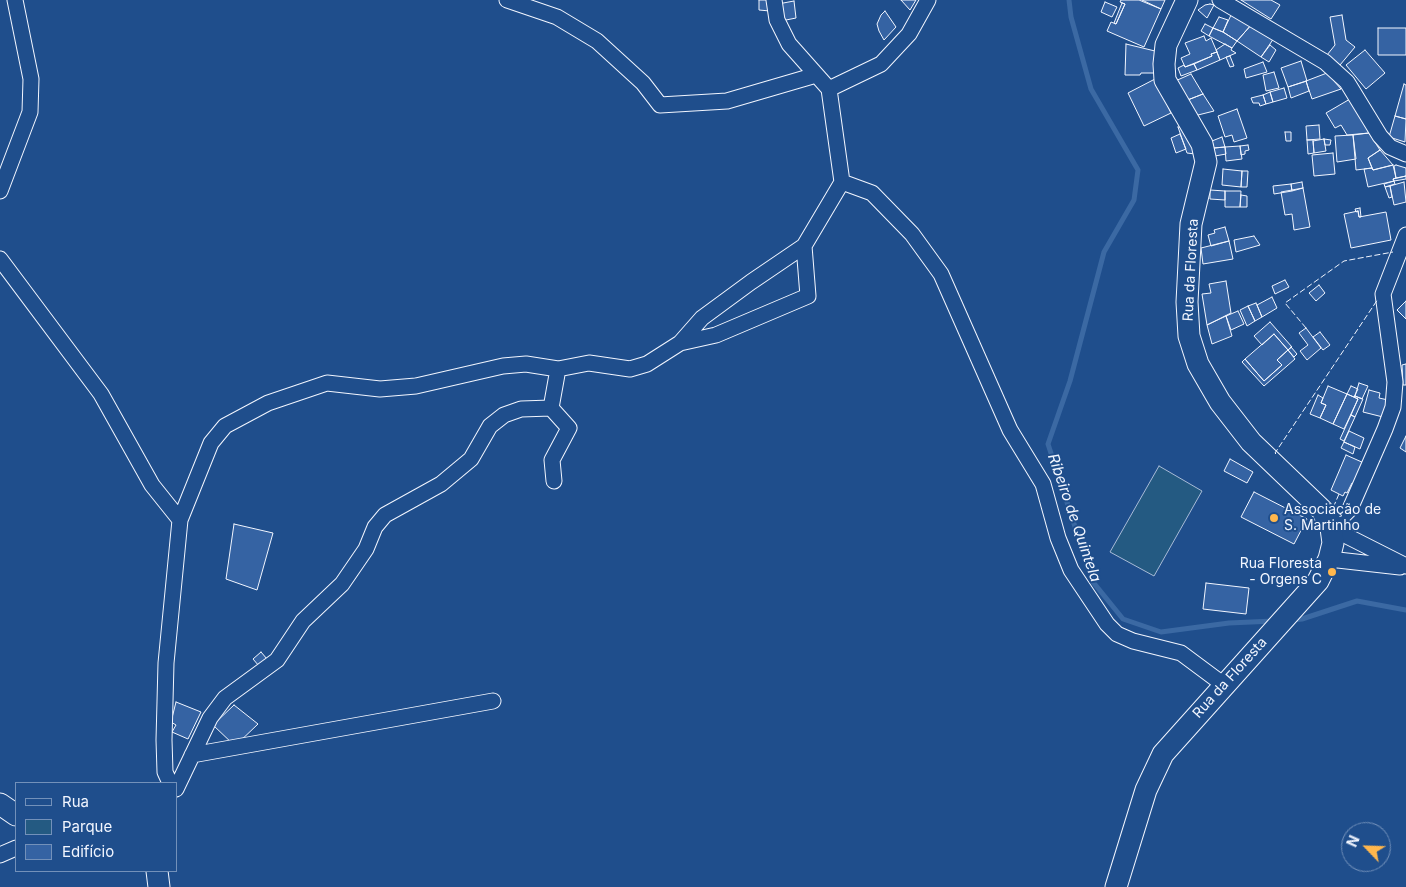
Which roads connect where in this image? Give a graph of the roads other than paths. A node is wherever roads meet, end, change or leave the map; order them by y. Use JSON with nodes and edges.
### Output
{"nodes":[{"id":1,"x":15,"y":0,"type":"edge"},
{"id":2,"x":507,"y":0,"type":"edge"},
{"id":3,"x":774,"y":0,"type":"edge"},
{"id":4,"x":928,"y":0,"type":"edge"},
{"id":5,"x":1187,"y":0,"type":"edge"},
{"id":6,"x":1220,"y":0,"type":"edge"},
{"id":7,"x":816,"y":75,"type":"junction"},
{"id":8,"x":829,"y":89,"type":"junction"},
{"id":9,"x":1406,"y":154,"type":"edge"},
{"id":10,"x":842,"y":182,"type":"junction"},
{"id":11,"x":0,"y":190,"type":"edge"},
{"id":12,"x":804,"y":246,"type":"junction"},
{"id":13,"x":1404,"y":247,"type":"edge"},
{"id":14,"x":0,"y":259,"type":"edge"},
{"id":15,"x":680,"y":343,"type":"junction"},
{"id":16,"x":558,"y":370,"type":"junction"},
{"id":17,"x":551,"y":408,"type":"junction"},
{"id":18,"x":554,"y":481,"type":"dead end"},
{"id":19,"x":180,"y":520,"type":"junction"},
{"id":20,"x":1331,"y":528,"type":"junction"},
{"id":21,"x":1329,"y":559,"type":"junction"},
{"id":22,"x":1406,"y":566,"type":"edge"},
{"id":23,"x":1224,"y":685,"type":"junction"},
{"id":24,"x":493,"y":701,"type":"dead end"},
{"id":25,"x":192,"y":755,"type":"junction"},
{"id":26,"x":169,"y":782,"type":"edge"},
{"id":27,"x":178,"y":785,"type":"edge"},
{"id":28,"x":0,"y":804,"type":"edge"},
{"id":29,"x":15,"y":814,"type":"edge"},
{"id":30,"x":15,"y":848,"type":"edge"},
{"id":31,"x":0,"y":855,"type":"edge"},
{"id":32,"x":157,"y":872,"type":"edge"},
{"id":33,"x":159,"y":887,"type":"edge"},
{"id":34,"x":1116,"y":887,"type":"edge"}],
"edges":[{"from":1,"to":11,"type":"street"},
{"from":2,"to":7,"type":"street"},
{"from":3,"to":7,"type":"street"},
{"from":4,"to":8,"type":"street"},
{"from":5,"to":20,"type":"street","name":"Rua da Floresta"},
{"from":6,"to":9,"type":"street"},
{"from":7,"to":8,"type":"street"},
{"from":8,"to":10,"type":"street"},
{"from":10,"to":12,"type":"street"},
{"from":10,"to":23,"type":"street"},
{"from":12,"to":15,"type":"street"},
{"from":12,"to":15,"type":"street"},
{"from":13,"to":20,"type":"street"},
{"from":14,"to":19,"type":"street"},
{"from":15,"to":16,"type":"street"},
{"from":16,"to":17,"type":"street"},
{"from":16,"to":19,"type":"street"},
{"from":17,"to":18,"type":"street"},
{"from":17,"to":25,"type":"street"},
{"from":19,"to":26,"type":"street"},
{"from":20,"to":21,"type":"street","name":"Rua da Floresta"},
{"from":20,"to":22,"type":"street"},
{"from":21,"to":22,"type":"street"},
{"from":21,"to":23,"type":"street","name":"Rua da Floresta"},
{"from":23,"to":34,"type":"street","name":"Rua da Floresta"},
{"from":24,"to":25,"type":"street"},
{"from":25,"to":27,"type":"street"},
{"from":28,"to":29,"type":"street"},
{"from":30,"to":31,"type":"street"},
{"from":32,"to":33,"type":"street"}]}
